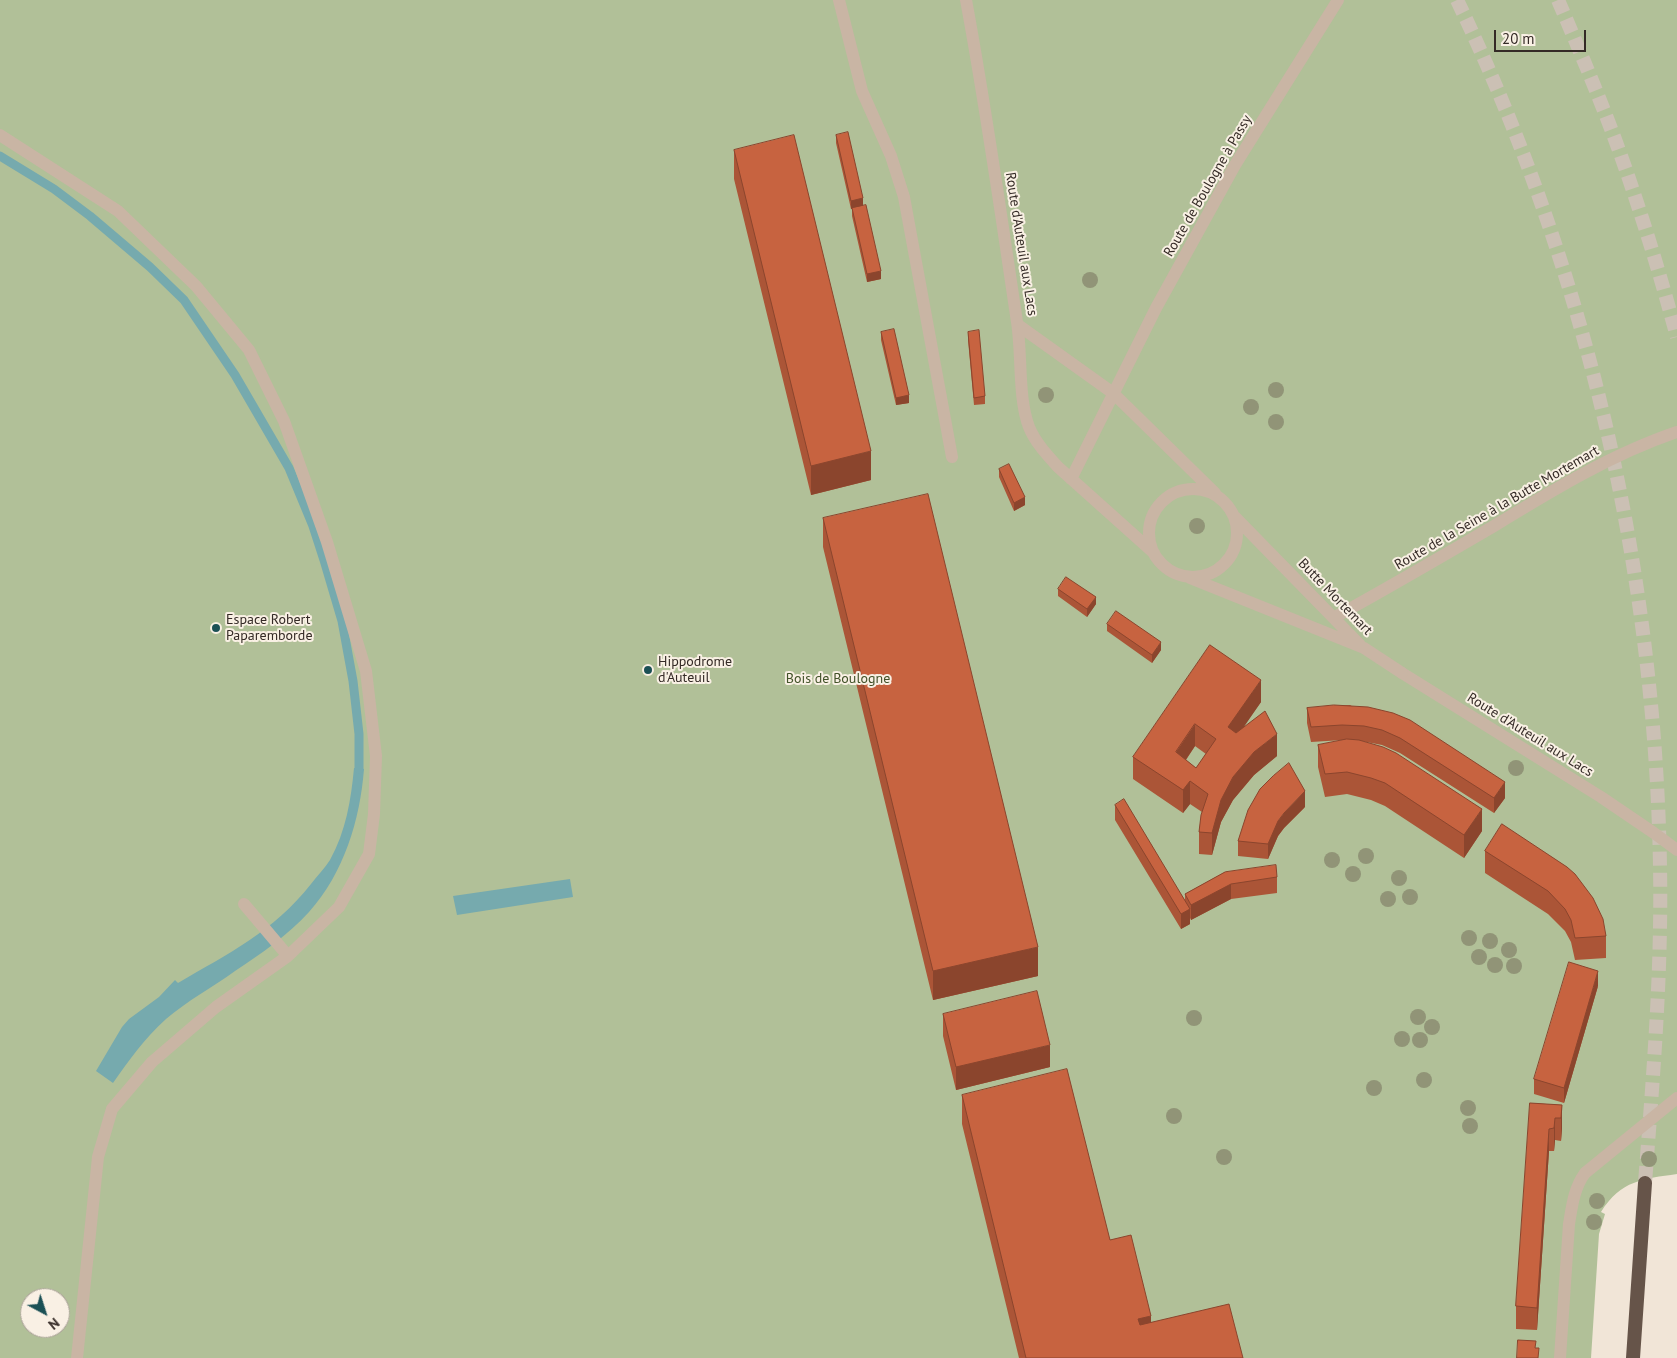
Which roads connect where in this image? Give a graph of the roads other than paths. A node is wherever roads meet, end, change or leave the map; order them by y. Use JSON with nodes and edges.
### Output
{"nodes":[{"id":1,"x":839,"y":0,"type":"edge"},
{"id":2,"x":966,"y":0,"type":"edge"},
{"id":3,"x":1338,"y":0,"type":"edge"},
{"id":4,"x":0,"y":135,"type":"edge"},
{"id":5,"x":1018,"y":325,"type":"junction"},
{"id":6,"x":1114,"y":393,"type":"junction"},
{"id":7,"x":1677,"y":432,"type":"edge"},
{"id":8,"x":952,"y":457,"type":"dead end"},
{"id":9,"x":1070,"y":479,"type":"junction"},
{"id":10,"x":1217,"y":495,"type":"junction"},
{"id":11,"x":1235,"y":517,"type":"junction"},
{"id":12,"x":1154,"y":553,"type":"junction"},
{"id":13,"x":1188,"y":577,"type":"junction"},
{"id":14,"x":1335,"y":617,"type":"junction"},
{"id":15,"x":1364,"y":648,"type":"junction"},
{"id":16,"x":1677,"y":850,"type":"edge"},
{"id":17,"x":244,"y":904,"type":"dead end"},
{"id":18,"x":288,"y":956,"type":"junction"},
{"id":19,"x":1677,"y":1098,"type":"edge"},
{"id":20,"x":1645,"y":1183,"type":"tunnel mouth"},
{"id":21,"x":77,"y":1358,"type":"edge"},
{"id":22,"x":1560,"y":1358,"type":"edge"},
{"id":23,"x":1633,"y":1358,"type":"edge"}],
"edges":[{"from":1,"to":8,"type":"street"},
{"from":2,"to":5,"type":"street","name":"Route d'Auteuil aux Lacs"},
{"from":3,"to":6,"type":"street","name":"Route de Boulogne à Passy"},
{"from":4,"to":18,"type":"street"},
{"from":5,"to":6,"type":"street","name":"Butte Mortemart"},
{"from":5,"to":9,"type":"street","name":"Route d'Auteuil aux Lacs"},
{"from":6,"to":9,"type":"street"},
{"from":6,"to":10,"type":"street","name":"Butte Mortemart"},
{"from":7,"to":14,"type":"street","name":"Route de la Seine à la Butte Mortemart"},
{"from":9,"to":12,"type":"street","name":"Butte Mortemart"},
{"from":10,"to":11,"type":"street","name":"Butte Mortemart"},
{"from":10,"to":12,"type":"street"},
{"from":11,"to":13,"type":"street"},
{"from":11,"to":14,"type":"street","name":"Butte Mortemart"},
{"from":12,"to":13,"type":"street","name":"Butte Mortemart"},
{"from":13,"to":15,"type":"street","name":"Butte Mortemart"},
{"from":14,"to":15,"type":"street","name":"Butte Mortemart"},
{"from":15,"to":16,"type":"street","name":"Route d'Auteuil aux Lacs"},
{"from":17,"to":18,"type":"street"},
{"from":18,"to":21,"type":"street"},
{"from":19,"to":22,"type":"street"},
{"from":20,"to":23,"type":"highway"}]}
